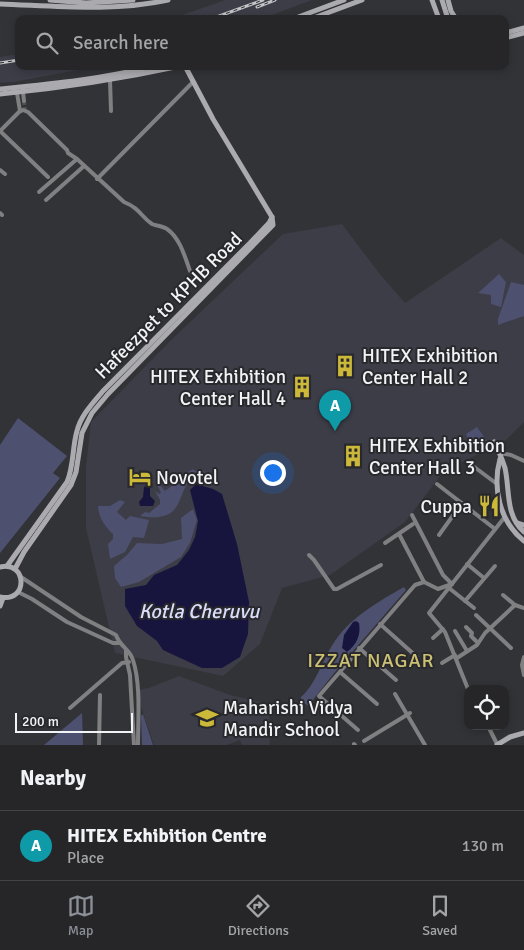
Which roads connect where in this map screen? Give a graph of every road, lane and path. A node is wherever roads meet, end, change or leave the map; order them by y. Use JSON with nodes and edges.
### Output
{"nodes":[{"id":1,"x":50,"y":0,"type":"edge"},
{"id":2,"x":168,"y":0,"type":"edge"},
{"id":3,"x":344,"y":0,"type":"edge"},
{"id":4,"x":362,"y":0,"type":"edge"},
{"id":5,"x":432,"y":0,"type":"edge"},
{"id":6,"x":442,"y":0,"type":"edge"},
{"id":7,"x":448,"y":0,"type":"edge"},
{"id":8,"x":128,"y":2,"type":"edge"},
{"id":9,"x":135,"y":2,"type":"edge"},
{"id":10,"x":106,"y":3,"type":"edge"},
{"id":11,"x":118,"y":3,"type":"edge"},
{"id":12,"x":0,"y":4,"type":"edge"},
{"id":13,"x":86,"y":5,"type":"junction"},
{"id":14,"x":304,"y":15,"type":"edge"},
{"id":15,"x":322,"y":15,"type":"edge"},
{"id":16,"x":438,"y":15,"type":"edge"},
{"id":17,"x":447,"y":15,"type":"edge"},
{"id":18,"x":454,"y":15,"type":"edge"},
{"id":19,"x":524,"y":28,"type":"edge"},
{"id":20,"x":509,"y":32,"type":"edge"},
{"id":21,"x":524,"y":33,"type":"edge"},
{"id":22,"x":509,"y":37,"type":"edge"},
{"id":23,"x":138,"y":70,"type":"edge"},
{"id":24,"x":160,"y":70,"type":"edge"},
{"id":25,"x":187,"y":70,"type":"edge"},
{"id":26,"x":110,"y":80,"type":"junction"},
{"id":27,"x":193,"y":82,"type":"junction"},
{"id":28,"x":0,"y":89,"type":"edge"},
{"id":29,"x":20,"y":92,"type":"junction"},
{"id":30,"x":0,"y":94,"type":"edge"},
{"id":31,"x":24,"y":101,"type":"tunnel mouth"},
{"id":32,"x":20,"y":111,"type":"junction"},
{"id":33,"x":111,"y":111,"type":"dead end"},
{"id":34,"x":0,"y":131,"type":"edge"},
{"id":35,"x":76,"y":158,"type":"junction"},
{"id":36,"x":84,"y":166,"type":"junction"},
{"id":37,"x":0,"y":170,"type":"edge"},
{"id":38,"x":5,"y":174,"type":"dead end"},
{"id":39,"x":48,"y":177,"type":"dead end"},
{"id":40,"x":97,"y":179,"type":"junction"},
{"id":41,"x":39,"y":192,"type":"dead end"},
{"id":42,"x":46,"y":200,"type":"dead end"},
{"id":43,"x":272,"y":217,"type":"junction"},
{"id":44,"x":190,"y":271,"type":"dead end"},
{"id":45,"x":494,"y":442,"type":"dead end"},
{"id":46,"x":500,"y":456,"type":"junction"},
{"id":47,"x":524,"y":461,"type":"edge"},
{"id":48,"x":469,"y":463,"type":"dead end"},
{"id":49,"x":437,"y":484,"type":"dead end"},
{"id":50,"x":498,"y":485,"type":"junction"},
{"id":51,"x":462,"y":504,"type":"junction"},
{"id":52,"x":412,"y":515,"type":"dead end"},
{"id":53,"x":504,"y":518,"type":"junction"},
{"id":54,"x":517,"y":523,"type":"junction"},
{"id":55,"x":413,"y":524,"type":"dead end"},
{"id":56,"x":524,"y":525,"type":"edge"},
{"id":57,"x":495,"y":529,"type":"junction"},
{"id":58,"x":524,"y":532,"type":"edge"},
{"id":59,"x":399,"y":534,"type":"junction"},
{"id":60,"x":439,"y":535,"type":"dead end"},
{"id":61,"x":524,"y":541,"type":"edge"},
{"id":62,"x":384,"y":543,"type":"dead end"},
{"id":63,"x":309,"y":555,"type":"dead end"},
{"id":64,"x":467,"y":564,"type":"junction"},
{"id":65,"x":381,"y":565,"type":"dead end"},
{"id":66,"x":7,"y":566,"type":"junction"},
{"id":67,"x":495,"y":566,"type":"dead end"},
{"id":68,"x":0,"y":567,"type":"edge"},
{"id":69,"x":15,"y":569,"type":"junction"},
{"id":70,"x":20,"y":577,"type":"junction"},
{"id":71,"x":484,"y":578,"type":"junction"},
{"id":72,"x":424,"y":582,"type":"junction"},
{"id":73,"x":450,"y":586,"type":"junction"},
{"id":74,"x":18,"y":592,"type":"junction"},
{"id":75,"x":503,"y":595,"type":"dead end"},
{"id":76,"x":2,"y":598,"type":"edge"},
{"id":77,"x":465,"y":601,"type":"junction"},
{"id":78,"x":515,"y":605,"type":"junction"},
{"id":79,"x":0,"y":606,"type":"edge"},
{"id":80,"x":474,"y":608,"type":"dead end"},
{"id":81,"x":524,"y":608,"type":"edge"},
{"id":82,"x":476,"y":615,"type":"dead end"},
{"id":83,"x":380,"y":624,"type":"junction"},
{"id":84,"x":466,"y":627,"type":"dead end"},
{"id":85,"x":491,"y":628,"type":"junction"},
{"id":86,"x":443,"y":629,"type":"junction"},
{"id":87,"x":455,"y":631,"type":"dead end"},
{"id":88,"x":433,"y":638,"type":"dead end"},
{"id":89,"x":119,"y":643,"type":"junction"},
{"id":90,"x":478,"y":643,"type":"junction"},
{"id":91,"x":359,"y":648,"type":"junction"},
{"id":92,"x":511,"y":648,"type":"dead end"},
{"id":93,"x":126,"y":650,"type":"junction"},
{"id":94,"x":467,"y":651,"type":"junction"},
{"id":95,"x":456,"y":656,"type":"junction"},
{"id":96,"x":417,"y":657,"type":"dead end"},
{"id":97,"x":524,"y":657,"type":"edge"},
{"id":98,"x":134,"y":662,"type":"junction"},
{"id":99,"x":128,"y":663,"type":"junction"},
{"id":100,"x":442,"y":663,"type":"dead end"},
{"id":101,"x":523,"y":663,"type":"edge"},
{"id":102,"x":340,"y":672,"type":"junction"},
{"id":103,"x":524,"y":675,"type":"edge"},
{"id":104,"x":396,"y":680,"type":"dead end"},
{"id":105,"x":467,"y":685,"type":"edge"},
{"id":106,"x":395,"y":694,"type":"dead end"},
{"id":107,"x":100,"y":695,"type":"dead end"},
{"id":108,"x":377,"y":704,"type":"dead end"},
{"id":109,"x":70,"y":708,"type":"dead end"},
{"id":110,"x":409,"y":714,"type":"junction"},
{"id":111,"x":358,"y":730,"type":"dead end"},
{"id":112,"x":490,"y":730,"type":"edge"},
{"id":113,"x":524,"y":732,"type":"edge"},
{"id":114,"x":364,"y":741,"type":"dead end"},
{"id":115,"x":99,"y":745,"type":"edge"},
{"id":116,"x":134,"y":745,"type":"edge"},
{"id":117,"x":138,"y":745,"type":"edge"},
{"id":118,"x":425,"y":745,"type":"edge"},
{"id":119,"x":497,"y":745,"type":"edge"}],
"edges":[{"from":1,"to":13,"type":"main road"},
{"from":2,"to":9,"type":"main road"},
{"from":3,"to":14,"type":"main road"},
{"from":4,"to":15,"type":"main road"},
{"from":5,"to":16,"type":"main road"},
{"from":6,"to":17,"type":"main road"},
{"from":7,"to":18,"type":"main road"},
{"from":8,"to":9,"type":"main road"},
{"from":8,"to":11,"type":"main road"},
{"from":10,"to":11,"type":"main road"},
{"from":10,"to":13,"type":"main road"},
{"from":12,"to":13,"type":"main road"},
{"from":19,"to":20,"type":"main road"},
{"from":21,"to":22,"type":"main road"},
{"from":23,"to":28,"type":"main road"},
{"from":24,"to":26,"type":"main road"},
{"from":25,"to":27,"type":"main road"},
{"from":26,"to":29,"type":"main road"},
{"from":26,"to":33,"type":"street"},
{"from":27,"to":40,"type":"street"},
{"from":27,"to":43,"type":"main road"},
{"from":29,"to":30,"type":"main road"},
{"from":29,"to":31,"type":"street"},
{"from":29,"to":32,"type":"street"},
{"from":32,"to":34,"type":"street"},
{"from":32,"to":35,"type":"street"},
{"from":34,"to":39,"type":"street"},
{"from":35,"to":36,"type":"street"},
{"from":35,"to":41,"type":"street"},
{"from":36,"to":40,"type":"street"},
{"from":36,"to":42,"type":"street"},
{"from":37,"to":38,"type":"street"},
{"from":40,"to":44,"type":"street"},
{"from":43,"to":66,"type":"main road","name":"Hafeezpet to KPHB Road"},
{"from":43,"to":69,"type":"main road"},
{"from":45,"to":46,"type":"main road"},
{"from":46,"to":47,"type":"street"},
{"from":46,"to":50,"type":"main road"},
{"from":46,"to":54,"type":"main road"},
{"from":48,"to":50,"type":"street"},
{"from":49,"to":51,"type":"street"},
{"from":50,"to":53,"type":"main road"},
{"from":51,"to":57,"type":"street"},
{"from":51,"to":60,"type":"street"},
{"from":52,"to":73,"type":"street"},
{"from":53,"to":57,"type":"street"},
{"from":53,"to":61,"type":"main road"},
{"from":54,"to":56,"type":"main road"},
{"from":54,"to":58,"type":"main road"},
{"from":55,"to":59,"type":"street"},
{"from":57,"to":64,"type":"street"},
{"from":59,"to":62,"type":"street"},
{"from":59,"to":72,"type":"street"},
{"from":63,"to":65,"type":"street"},
{"from":64,"to":71,"type":"street"},
{"from":64,"to":73,"type":"street"},
{"from":66,"to":68,"type":"main road"},
{"from":66,"to":69,"type":"main road"},
{"from":67,"to":71,"type":"street"},
{"from":69,"to":70,"type":"main road"},
{"from":70,"to":74,"type":"main road"},
{"from":70,"to":89,"type":"street"},
{"from":71,"to":77,"type":"street"},
{"from":72,"to":73,"type":"street"},
{"from":72,"to":83,"type":"street"},
{"from":73,"to":77,"type":"street"},
{"from":73,"to":86,"type":"street"},
{"from":74,"to":76,"type":"main road"},
{"from":74,"to":89,"type":"street"},
{"from":75,"to":78,"type":"street"},
{"from":76,"to":79,"type":"main road"},
{"from":77,"to":80,"type":"street"},
{"from":78,"to":81,"type":"street"},
{"from":78,"to":85,"type":"street"},
{"from":82,"to":85,"type":"street"},
{"from":83,"to":91,"type":"street"},
{"from":83,"to":96,"type":"street"},
{"from":84,"to":90,"type":"street"},
{"from":85,"to":90,"type":"street"},
{"from":85,"to":92,"type":"street"},
{"from":86,"to":88,"type":"street"},
{"from":86,"to":95,"type":"street"},
{"from":87,"to":94,"type":"street"},
{"from":89,"to":93,"type":"street"},
{"from":90,"to":94,"type":"street"},
{"from":91,"to":102,"type":"street"},
{"from":91,"to":104,"type":"street"},
{"from":93,"to":98,"type":"street"},
{"from":93,"to":99,"type":"street"},
{"from":94,"to":95,"type":"street"},
{"from":95,"to":100,"type":"street"},
{"from":95,"to":105,"type":"street"},
{"from":97,"to":101,"type":"street"},
{"from":98,"to":99,"type":"street"},
{"from":98,"to":117,"type":"street"},
{"from":99,"to":109,"type":"street"},
{"from":99,"to":116,"type":"street"},
{"from":101,"to":103,"type":"street"},
{"from":102,"to":108,"type":"street"},
{"from":102,"to":111,"type":"street"},
{"from":106,"to":110,"type":"street"},
{"from":107,"to":115,"type":"street"},
{"from":110,"to":114,"type":"street"},
{"from":110,"to":118,"type":"street"},
{"from":112,"to":119,"type":"street"},
{"from":113,"to":119,"type":"main road"}]}
